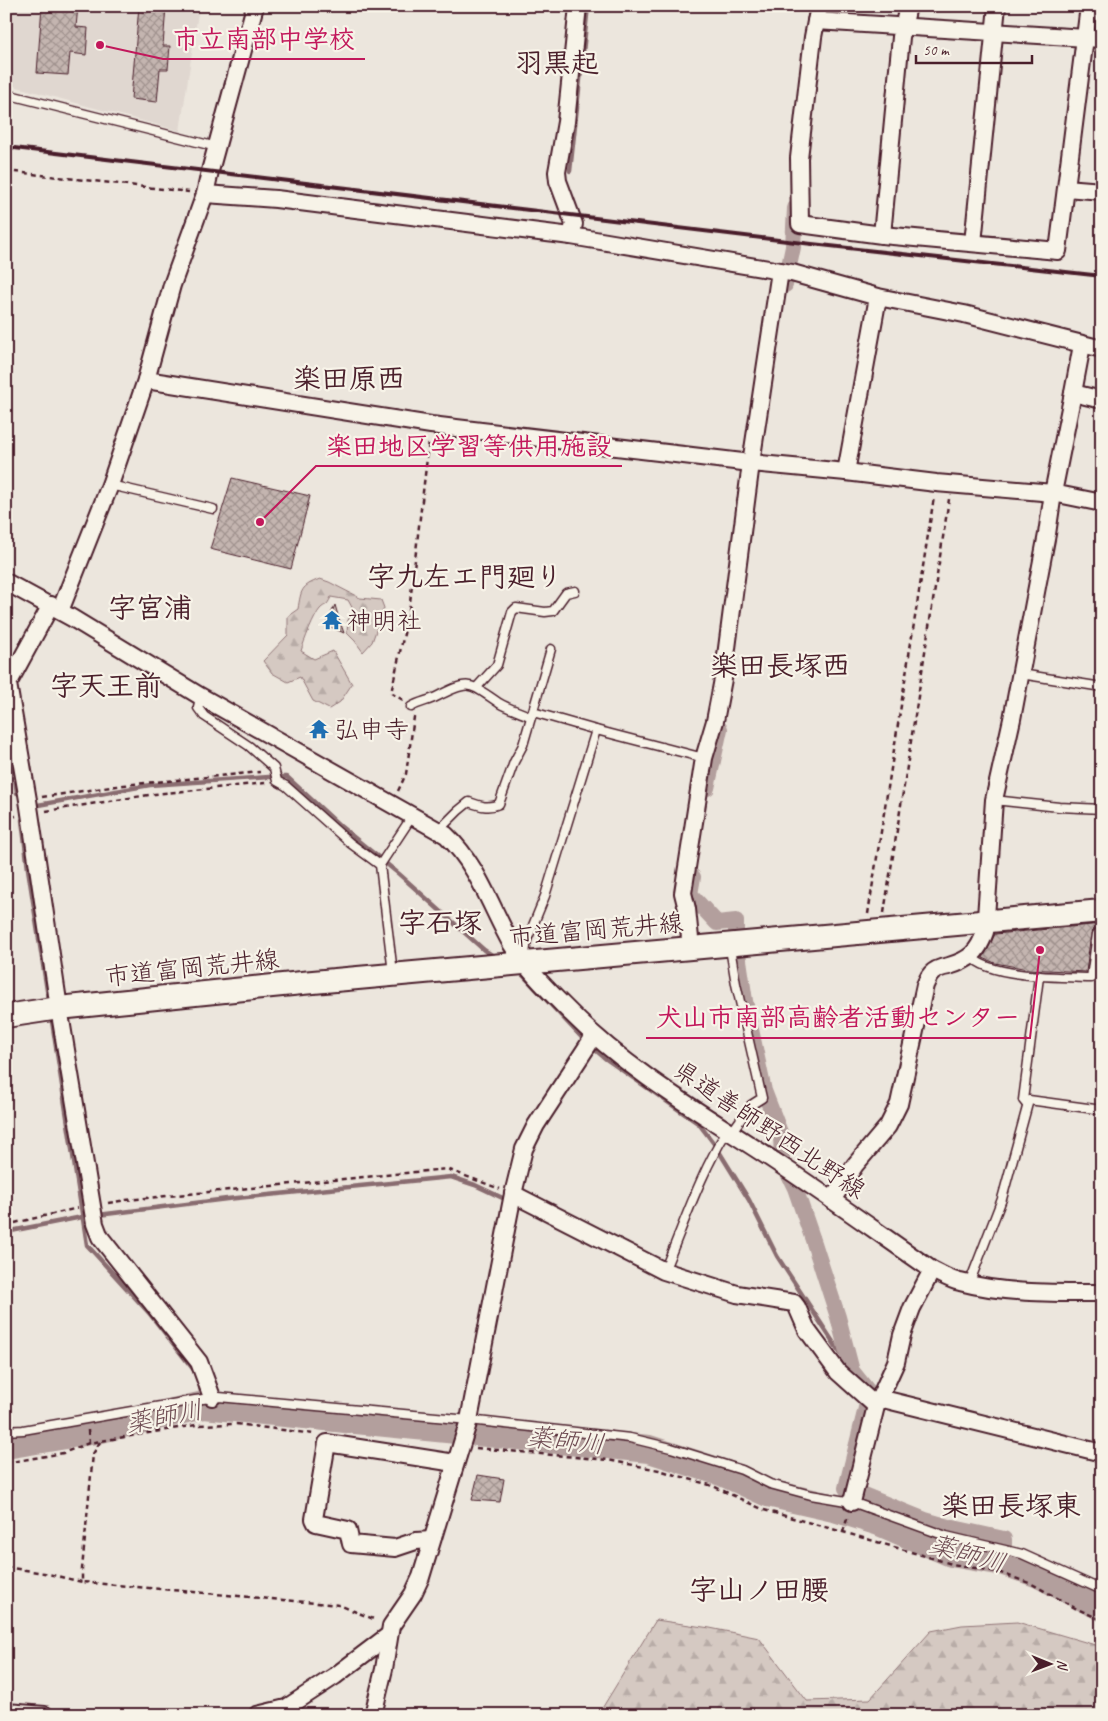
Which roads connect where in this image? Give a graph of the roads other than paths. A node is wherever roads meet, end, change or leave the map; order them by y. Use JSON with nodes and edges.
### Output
{"nodes":[{"id":1,"x":256,"y":6,"type":"edge"},
{"id":2,"x":578,"y":6,"type":"edge"},
{"id":3,"x":908,"y":6,"type":"edge"},
{"id":4,"x":997,"y":6,"type":"edge"},
{"id":5,"x":1089,"y":6,"type":"edge"},
{"id":6,"x":818,"y":14,"type":"edge"},
{"id":7,"x":903,"y":27,"type":"junction"},
{"id":8,"x":995,"y":33,"type":"junction"},
{"id":9,"x":1094,"y":39,"type":"edge"},
{"id":10,"x":6,"y":94,"type":"edge"},
{"id":11,"x":217,"y":147,"type":"junction"},
{"id":12,"x":1066,"y":188,"type":"junction"},
{"id":13,"x":1102,"y":191,"type":"edge"},
{"id":14,"x":205,"y":194,"type":"junction"},
{"id":15,"x":882,"y":235,"type":"junction"},
{"id":16,"x":571,"y":236,"type":"junction"},
{"id":17,"x":973,"y":244,"type":"junction"},
{"id":18,"x":786,"y":272,"type":"junction"},
{"id":19,"x":878,"y":297,"type":"junction"},
{"id":20,"x":1082,"y":345,"type":"junction"},
{"id":21,"x":1102,"y":349,"type":"edge"},
{"id":22,"x":146,"y":380,"type":"junction"},
{"id":23,"x":1073,"y":393,"type":"junction"},
{"id":24,"x":1102,"y":400,"type":"edge"},
{"id":25,"x":758,"y":464,"type":"junction"},
{"id":26,"x":846,"y":472,"type":"junction"},
{"id":27,"x":110,"y":485,"type":"junction"},
{"id":28,"x":1053,"y":493,"type":"junction"},
{"id":29,"x":1102,"y":503,"type":"edge"},
{"id":30,"x":213,"y":510,"type":"dead end"},
{"id":31,"x":6,"y":582,"type":"edge"},
{"id":32,"x":575,"y":591,"type":"dead end"},
{"id":33,"x":56,"y":608,"type":"junction"},
{"id":34,"x":551,"y":649,"type":"dead end"},
{"id":35,"x":1021,"y":674,"type":"junction"},
{"id":36,"x":7,"y":684,"type":"edge"},
{"id":37,"x":477,"y":687,"type":"junction"},
{"id":38,"x":1102,"y":687,"type":"edge"},
{"id":39,"x":200,"y":696,"type":"junction"},
{"id":40,"x":411,"y":707,"type":"road end"},
{"id":41,"x":532,"y":714,"type":"junction"},
{"id":42,"x":596,"y":730,"type":"junction"},
{"id":43,"x":704,"y":758,"type":"junction"},
{"id":44,"x":994,"y":800,"type":"junction"},
{"id":45,"x":1102,"y":809,"type":"edge"},
{"id":46,"x":413,"y":815,"type":"junction"},
{"id":47,"x":439,"y":830,"type":"junction"},
{"id":48,"x":380,"y":864,"type":"junction"},
{"id":49,"x":1102,"y":911,"type":"edge"},
{"id":50,"x":985,"y":921,"type":"junction"},
{"id":51,"x":1102,"y":930,"type":"edge"},
{"id":52,"x":735,"y":945,"type":"junction"},
{"id":53,"x":691,"y":948,"type":"junction"},
{"id":54,"x":971,"y":956,"type":"junction"},
{"id":55,"x":524,"y":963,"type":"junction"},
{"id":56,"x":393,"y":975,"type":"junction"},
{"id":57,"x":1039,"y":976,"type":"junction"},
{"id":58,"x":50,"y":1010,"type":"junction"},
{"id":59,"x":6,"y":1016,"type":"edge"},
{"id":60,"x":589,"y":1042,"type":"junction"},
{"id":61,"x":1027,"y":1105,"type":"junction"},
{"id":62,"x":1102,"y":1110,"type":"edge"},
{"id":63,"x":729,"y":1132,"type":"junction"},
{"id":64,"x":832,"y":1200,"type":"junction"},
{"id":65,"x":511,"y":1201,"type":"junction"},
{"id":66,"x":932,"y":1270,"type":"junction"},
{"id":67,"x":664,"y":1271,"type":"junction"},
{"id":68,"x":969,"y":1284,"type":"junction"},
{"id":69,"x":1102,"y":1293,"type":"edge"},
{"id":70,"x":212,"y":1397,"type":"junction"},
{"id":71,"x":873,"y":1400,"type":"junction"},
{"id":72,"x":469,"y":1420,"type":"junction"},
{"id":73,"x":6,"y":1431,"type":"edge"},
{"id":74,"x":1102,"y":1453,"type":"edge"},
{"id":75,"x":455,"y":1463,"type":"junction"},
{"id":76,"x":852,"y":1502,"type":"junction"},
{"id":77,"x":431,"y":1540,"type":"junction"},
{"id":78,"x":1102,"y":1590,"type":"edge"},
{"id":79,"x":390,"y":1630,"type":"junction"},
{"id":80,"x":6,"y":1712,"type":"edge"},
{"id":81,"x":45,"y":1715,"type":"edge"},
{"id":82,"x":257,"y":1715,"type":"edge"},
{"id":83,"x":373,"y":1715,"type":"edge"}],
"edges":[{"from":1,"to":11,"type":"street"},
{"from":2,"to":16,"type":"street"},
{"from":3,"to":7,"type":"street"},
{"from":4,"to":8,"type":"street"},
{"from":5,"to":9,"type":"street"},
{"from":6,"to":7,"type":"street"},
{"from":6,"to":15,"type":"street"},
{"from":7,"to":8,"type":"street"},
{"from":7,"to":15,"type":"street"},
{"from":8,"to":9,"type":"street"},
{"from":8,"to":17,"type":"street"},
{"from":9,"to":12,"type":"street"},
{"from":10,"to":11,"type":"lane"},
{"from":11,"to":14,"type":"street"},
{"from":12,"to":13,"type":"street"},
{"from":12,"to":17,"type":"street"},
{"from":14,"to":16,"type":"street"},
{"from":14,"to":22,"type":"street"},
{"from":15,"to":17,"type":"street"},
{"from":16,"to":18,"type":"street"},
{"from":18,"to":19,"type":"street"},
{"from":18,"to":25,"type":"street"},
{"from":19,"to":20,"type":"street"},
{"from":19,"to":26,"type":"street"},
{"from":20,"to":21,"type":"street"},
{"from":20,"to":23,"type":"street"},
{"from":22,"to":25,"type":"street"},
{"from":22,"to":27,"type":"street"},
{"from":23,"to":24,"type":"street"},
{"from":23,"to":28,"type":"street"},
{"from":25,"to":26,"type":"street"},
{"from":25,"to":43,"type":"street"},
{"from":26,"to":28,"type":"street"},
{"from":27,"to":30,"type":"lane"},
{"from":27,"to":33,"type":"street"},
{"from":28,"to":29,"type":"street"},
{"from":28,"to":35,"type":"street"},
{"from":31,"to":33,"type":"street","name":"県道善師野西北野線"},
{"from":32,"to":37,"type":"lane"},
{"from":33,"to":36,"type":"street"},
{"from":33,"to":39,"type":"street","name":"県道善師野西北野線"},
{"from":34,"to":41,"type":"lane"},
{"from":35,"to":38,"type":"lane"},
{"from":35,"to":44,"type":"street"},
{"from":36,"to":58,"type":"street"},
{"from":37,"to":40,"type":"lane"},
{"from":37,"to":41,"type":"lane"},
{"from":39,"to":46,"type":"street","name":"県道善師野西北野線"},
{"from":39,"to":48,"type":"lane"},
{"from":41,"to":42,"type":"lane"},
{"from":41,"to":47,"type":"lane"},
{"from":42,"to":43,"type":"lane"},
{"from":42,"to":55,"type":"lane"},
{"from":43,"to":53,"type":"street"},
{"from":44,"to":45,"type":"lane"},
{"from":44,"to":50,"type":"street"},
{"from":46,"to":47,"type":"street","name":"県道善師野西北野線"},
{"from":46,"to":48,"type":"lane"},
{"from":47,"to":55,"type":"street","name":"県道善師野西北野線"},
{"from":48,"to":56,"type":"lane"},
{"from":49,"to":50,"type":"street","name":"市道富岡荒井線"},
{"from":50,"to":52,"type":"street","name":"市道富岡荒井線"},
{"from":50,"to":54,"type":"street"},
{"from":51,"to":57,"type":"lane"},
{"from":52,"to":53,"type":"street","name":"市道富岡荒井線"},
{"from":52,"to":63,"type":"lane"},
{"from":53,"to":55,"type":"street","name":"市道富岡荒井線"},
{"from":54,"to":57,"type":"lane"},
{"from":54,"to":64,"type":"street"},
{"from":55,"to":56,"type":"street","name":"市道富岡荒井線"},
{"from":55,"to":60,"type":"street","name":"県道善師野西北野線"},
{"from":56,"to":58,"type":"street","name":"市道富岡荒井線"},
{"from":57,"to":61,"type":"lane"},
{"from":58,"to":59,"type":"street","name":"市道富岡荒井線"},
{"from":58,"to":70,"type":"street"},
{"from":60,"to":63,"type":"street","name":"県道善師野西北野線"},
{"from":60,"to":65,"type":"street"},
{"from":61,"to":62,"type":"lane"},
{"from":61,"to":68,"type":"lane"},
{"from":63,"to":64,"type":"street","name":"県道善師野西北野線"},
{"from":63,"to":67,"type":"lane"},
{"from":64,"to":66,"type":"street","name":"県道善師野西北野線"},
{"from":65,"to":67,"type":"street"},
{"from":65,"to":72,"type":"street"},
{"from":66,"to":68,"type":"street","name":"県道善師野西北野線"},
{"from":66,"to":71,"type":"street"},
{"from":67,"to":71,"type":"street"},
{"from":68,"to":69,"type":"street","name":"県道善師野西北野線"},
{"from":70,"to":72,"type":"lane"},
{"from":70,"to":73,"type":"lane"},
{"from":71,"to":74,"type":"street"},
{"from":71,"to":76,"type":"street"},
{"from":72,"to":75,"type":"street"},
{"from":72,"to":76,"type":"lane"},
{"from":75,"to":77,"type":"street"},
{"from":75,"to":77,"type":"street"},
{"from":76,"to":78,"type":"lane"},
{"from":77,"to":79,"type":"street"},
{"from":79,"to":82,"type":"street"},
{"from":79,"to":83,"type":"street"},
{"from":80,"to":81,"type":"street"}]}
